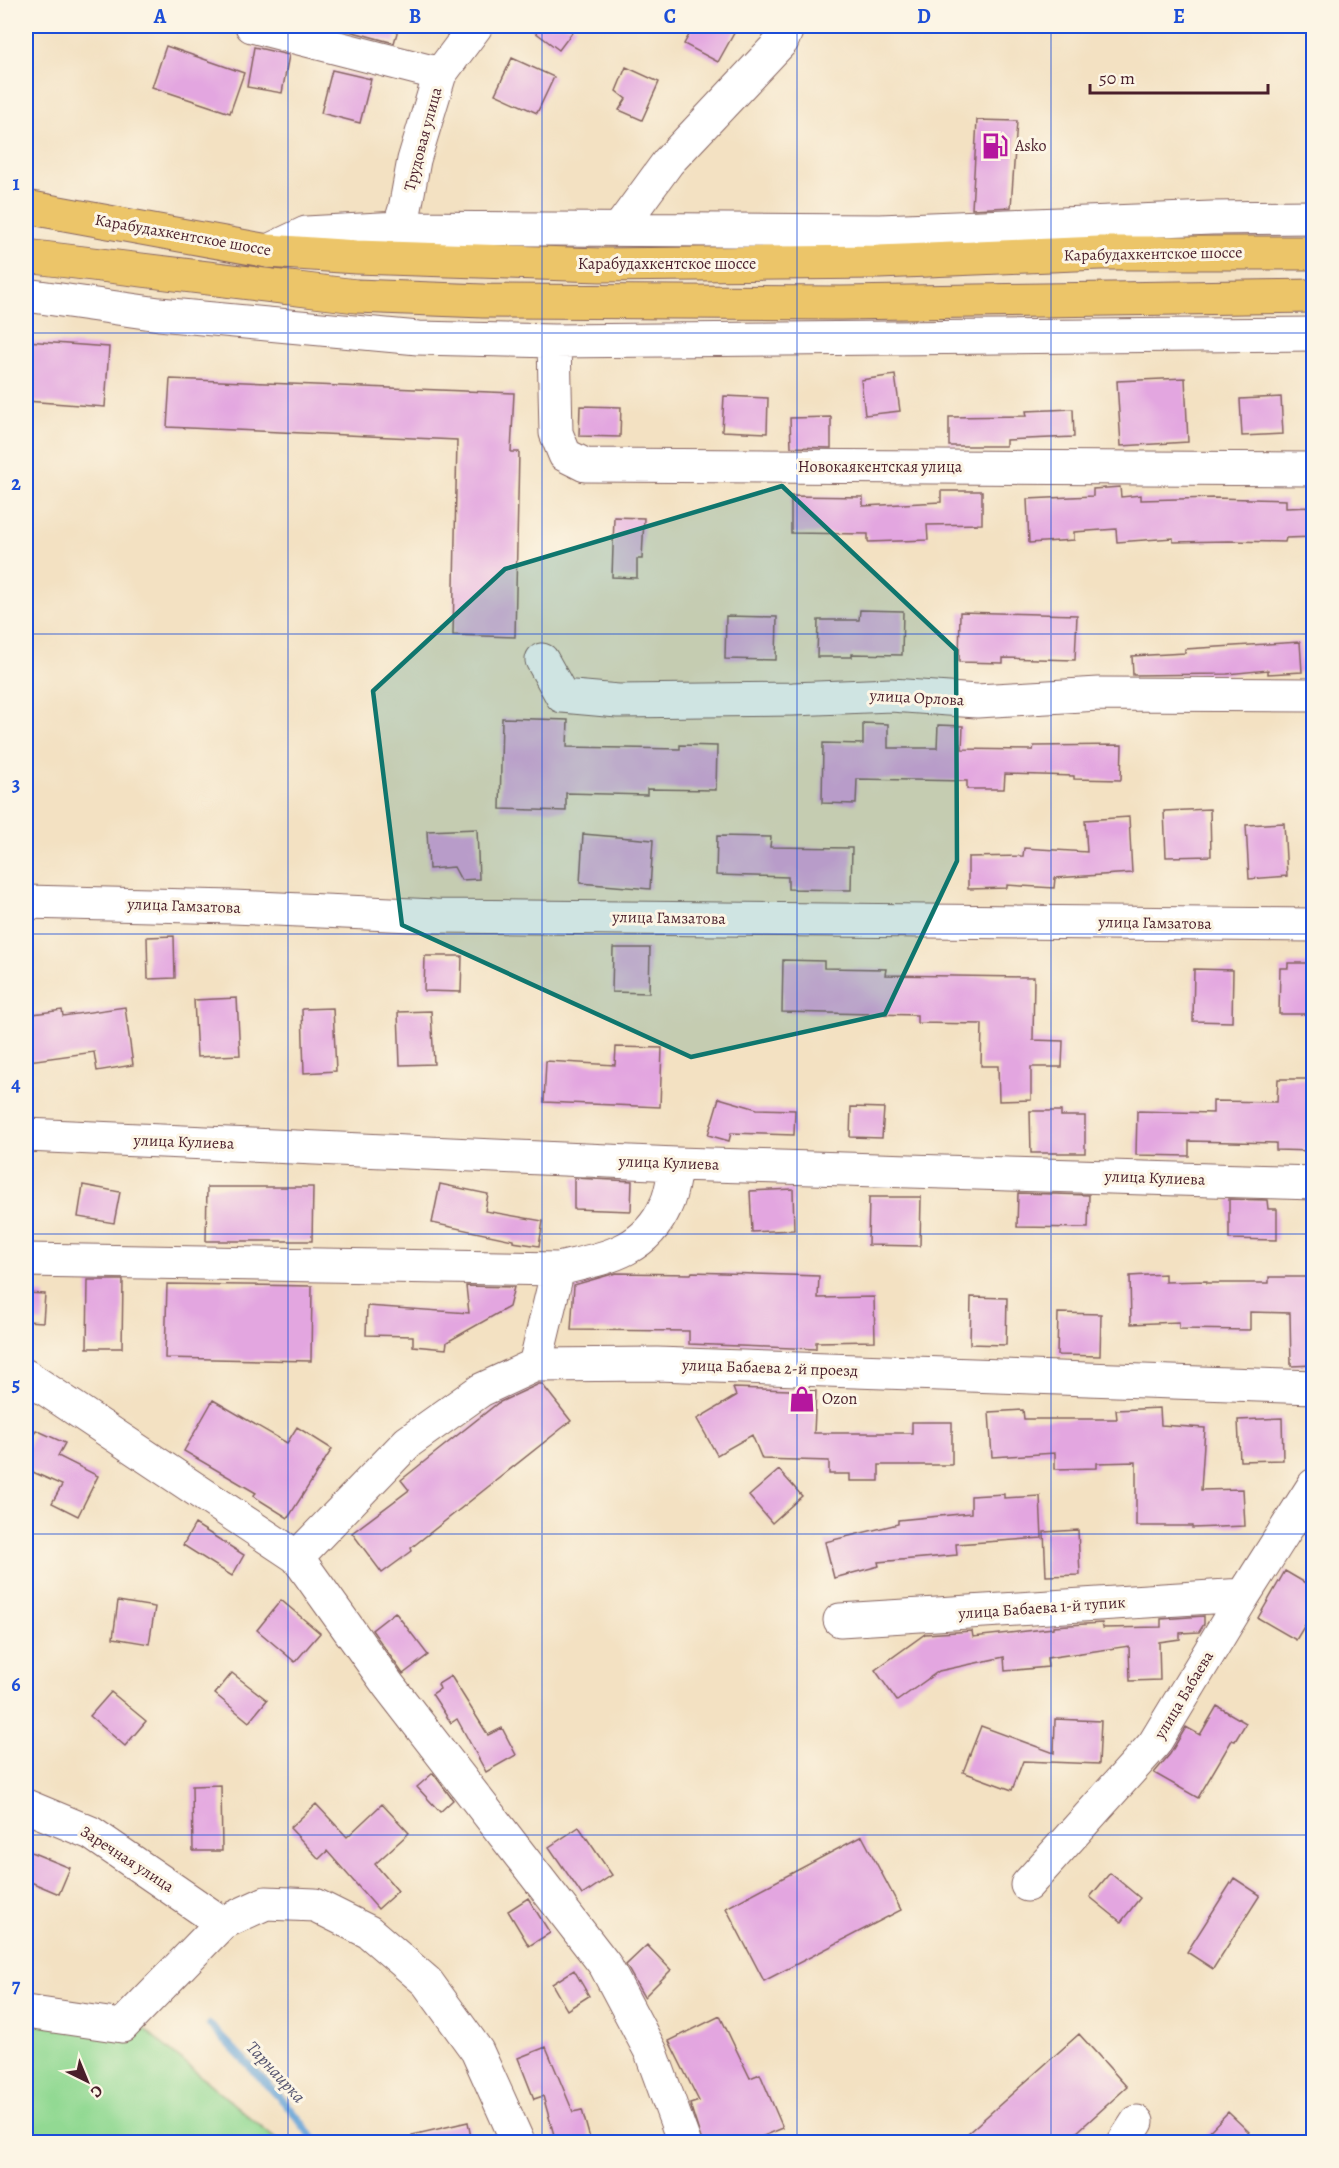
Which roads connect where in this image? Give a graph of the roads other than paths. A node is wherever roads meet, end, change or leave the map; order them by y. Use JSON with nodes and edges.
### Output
{"nodes":[{"id":1,"x":252,"y":26,"type":"edge"},
{"id":2,"x":476,"y":26,"type":"edge"},
{"id":3,"x":788,"y":26,"type":"edge"},
{"id":4,"x":327,"y":35,"type":"edge"},
{"id":5,"x":440,"y":74,"type":"junction"},
{"id":6,"x":26,"y":207,"type":"edge"},
{"id":7,"x":1314,"y":217,"type":"edge"},
{"id":8,"x":399,"y":228,"type":"junction"},
{"id":9,"x":618,"y":229,"type":"junction"},
{"id":10,"x":268,"y":251,"type":"junction"},
{"id":11,"x":1314,"y":253,"type":"edge"},
{"id":12,"x":26,"y":256,"type":"edge"},
{"id":13,"x":26,"y":295,"type":"edge"},
{"id":14,"x":1314,"y":296,"type":"edge"},
{"id":15,"x":1314,"y":334,"type":"edge"},
{"id":16,"x":554,"y":341,"type":"junction"},
{"id":17,"x":1314,"y":469,"type":"edge"},
{"id":18,"x":542,"y":660,"type":"dead end"},
{"id":19,"x":1314,"y":695,"type":"edge"},
{"id":20,"x":26,"y":902,"type":"edge"},
{"id":21,"x":1314,"y":925,"type":"edge"},
{"id":22,"x":26,"y":1136,"type":"edge"},
{"id":23,"x":676,"y":1164,"type":"junction"},
{"id":24,"x":1314,"y":1183,"type":"edge"},
{"id":25,"x":26,"y":1260,"type":"edge"},
{"id":26,"x":558,"y":1269,"type":"junction"},
{"id":27,"x":535,"y":1365,"type":"junction"},
{"id":28,"x":26,"y":1376,"type":"edge"},
{"id":29,"x":1314,"y":1387,"type":"edge"},
{"id":30,"x":1314,"y":1485,"type":"edge"},
{"id":31,"x":297,"y":1557,"type":"junction"},
{"id":32,"x":1244,"y":1595,"type":"junction"},
{"id":33,"x":840,"y":1620,"type":"dead end"},
{"id":34,"x":26,"y":1806,"type":"edge"},
{"id":35,"x":1027,"y":1885,"type":"dead end"},
{"id":36,"x":222,"y":1923,"type":"junction"},
{"id":37,"x":26,"y":2012,"type":"edge"},
{"id":38,"x":518,"y":2142,"type":"edge"},
{"id":39,"x":684,"y":2142,"type":"edge"}],
"edges":[{"from":1,"to":4,"type":"street"},
{"from":2,"to":5,"type":"street","name":"Трудовая улица"},
{"from":3,"to":9,"type":"street"},
{"from":4,"to":5,"type":"street"},
{"from":5,"to":8,"type":"street","name":"Трудовая улица"},
{"from":6,"to":10,"type":"highway","name":"Карабудахкентское шоссе"},
{"from":7,"to":9,"type":"street"},
{"from":8,"to":9,"type":"street"},
{"from":8,"to":10,"type":"street"},
{"from":10,"to":11,"type":"highway","name":"Карабудахкентское шоссе"},
{"from":12,"to":14,"type":"highway"},
{"from":13,"to":16,"type":"street"},
{"from":15,"to":16,"type":"street"},
{"from":16,"to":17,"type":"street","name":"Новокаякентская улица"},
{"from":18,"to":19,"type":"street","name":"улица Орлова"},
{"from":20,"to":21,"type":"street","name":"улица Гамзатова"},
{"from":22,"to":23,"type":"street","name":"улица Кулиева"},
{"from":23,"to":24,"type":"street","name":"улица Кулиева"},
{"from":23,"to":26,"type":"street"},
{"from":25,"to":26,"type":"street"},
{"from":26,"to":27,"type":"street"},
{"from":27,"to":29,"type":"street","name":"улица Бабаева 2-й проезд"},
{"from":27,"to":31,"type":"street","name":"улица Бабаева 2-й проезд"},
{"from":28,"to":31,"type":"street"},
{"from":30,"to":32,"type":"street","name":"улица Бабаева"},
{"from":31,"to":39,"type":"street"},
{"from":32,"to":33,"type":"street","name":"улица Бабаева 1-й тупик"},
{"from":32,"to":35,"type":"street","name":"улица Бабаева"},
{"from":34,"to":36,"type":"street","name":"Заречная улица"},
{"from":36,"to":37,"type":"street"},
{"from":36,"to":38,"type":"street"}]}
